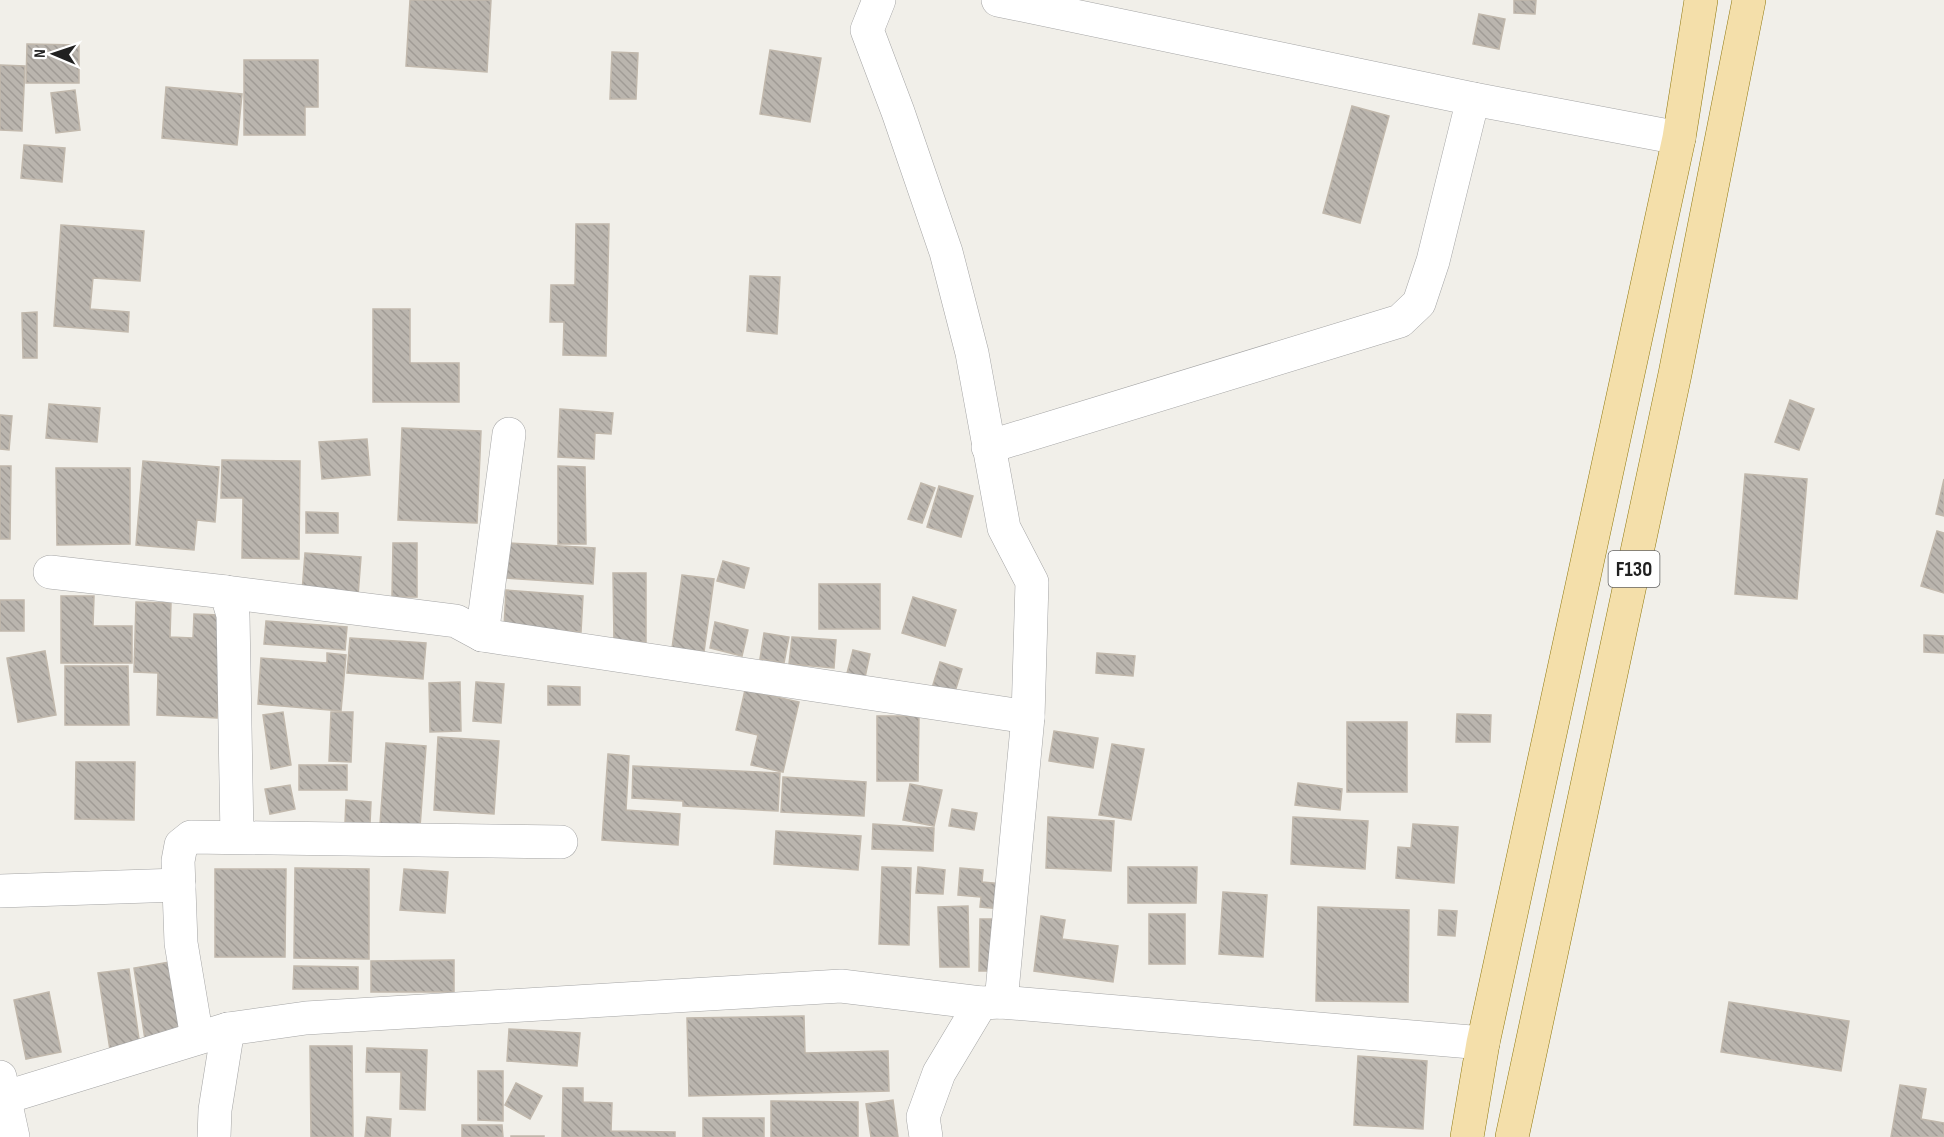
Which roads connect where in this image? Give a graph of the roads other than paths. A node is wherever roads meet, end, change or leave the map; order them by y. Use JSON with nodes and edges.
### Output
{"nodes":[{"id":1,"x":879,"y":0,"type":"edge"},
{"id":2,"x":998,"y":0,"type":"edge"},
{"id":3,"x":1701,"y":0,"type":"edge"},
{"id":4,"x":1749,"y":0,"type":"edge"},
{"id":5,"x":1473,"y":99,"type":"junction"},
{"id":6,"x":1679,"y":138,"type":"junction"},
{"id":7,"x":509,"y":434,"type":"dead end"},
{"id":8,"x":988,"y":447,"type":"junction"},
{"id":9,"x":50,"y":572,"type":"dead end"},
{"id":10,"x":226,"y":592,"type":"junction"},
{"id":11,"x":482,"y":635,"type":"junction"},
{"id":12,"x":1028,"y":717,"type":"junction"},
{"id":13,"x":237,"y":837,"type":"junction"},
{"id":14,"x":561,"y":842,"type":"dead end"},
{"id":15,"x":179,"y":885,"type":"junction"},
{"id":16,"x":0,"y":891,"type":"edge"},
{"id":17,"x":991,"y":1002,"type":"junction"},
{"id":18,"x":228,"y":1029,"type":"junction"},
{"id":19,"x":197,"y":1038,"type":"junction"},
{"id":20,"x":1484,"y":1043,"type":"junction"},
{"id":21,"x":1,"y":1091,"type":"edge"},
{"id":22,"x":13,"y":1137,"type":"edge"},
{"id":23,"x":214,"y":1137,"type":"edge"},
{"id":24,"x":926,"y":1137,"type":"edge"},
{"id":25,"x":1467,"y":1137,"type":"edge"},
{"id":26,"x":1512,"y":1137,"type":"edge"}],
"edges":[{"from":1,"to":8,"type":"street"},
{"from":2,"to":5,"type":"street"},
{"from":3,"to":6,"type":"main road","number":"F130"},
{"from":4,"to":26,"type":"main road","number":"F130"},
{"from":5,"to":6,"type":"street"},
{"from":5,"to":8,"type":"street"},
{"from":6,"to":20,"type":"main road","number":"F130"},
{"from":7,"to":11,"type":"street"},
{"from":8,"to":12,"type":"street"},
{"from":9,"to":10,"type":"street"},
{"from":10,"to":11,"type":"street"},
{"from":10,"to":13,"type":"street"},
{"from":11,"to":12,"type":"street"},
{"from":12,"to":17,"type":"street"},
{"from":13,"to":14,"type":"street"},
{"from":13,"to":15,"type":"street"},
{"from":15,"to":16,"type":"street"},
{"from":15,"to":19,"type":"street"},
{"from":17,"to":18,"type":"street"},
{"from":17,"to":20,"type":"street"},
{"from":17,"to":24,"type":"street"},
{"from":18,"to":19,"type":"street"},
{"from":18,"to":23,"type":"street"},
{"from":19,"to":21,"type":"street"},
{"from":20,"to":25,"type":"main road","number":"F130"},
{"from":21,"to":22,"type":"street"}]}
